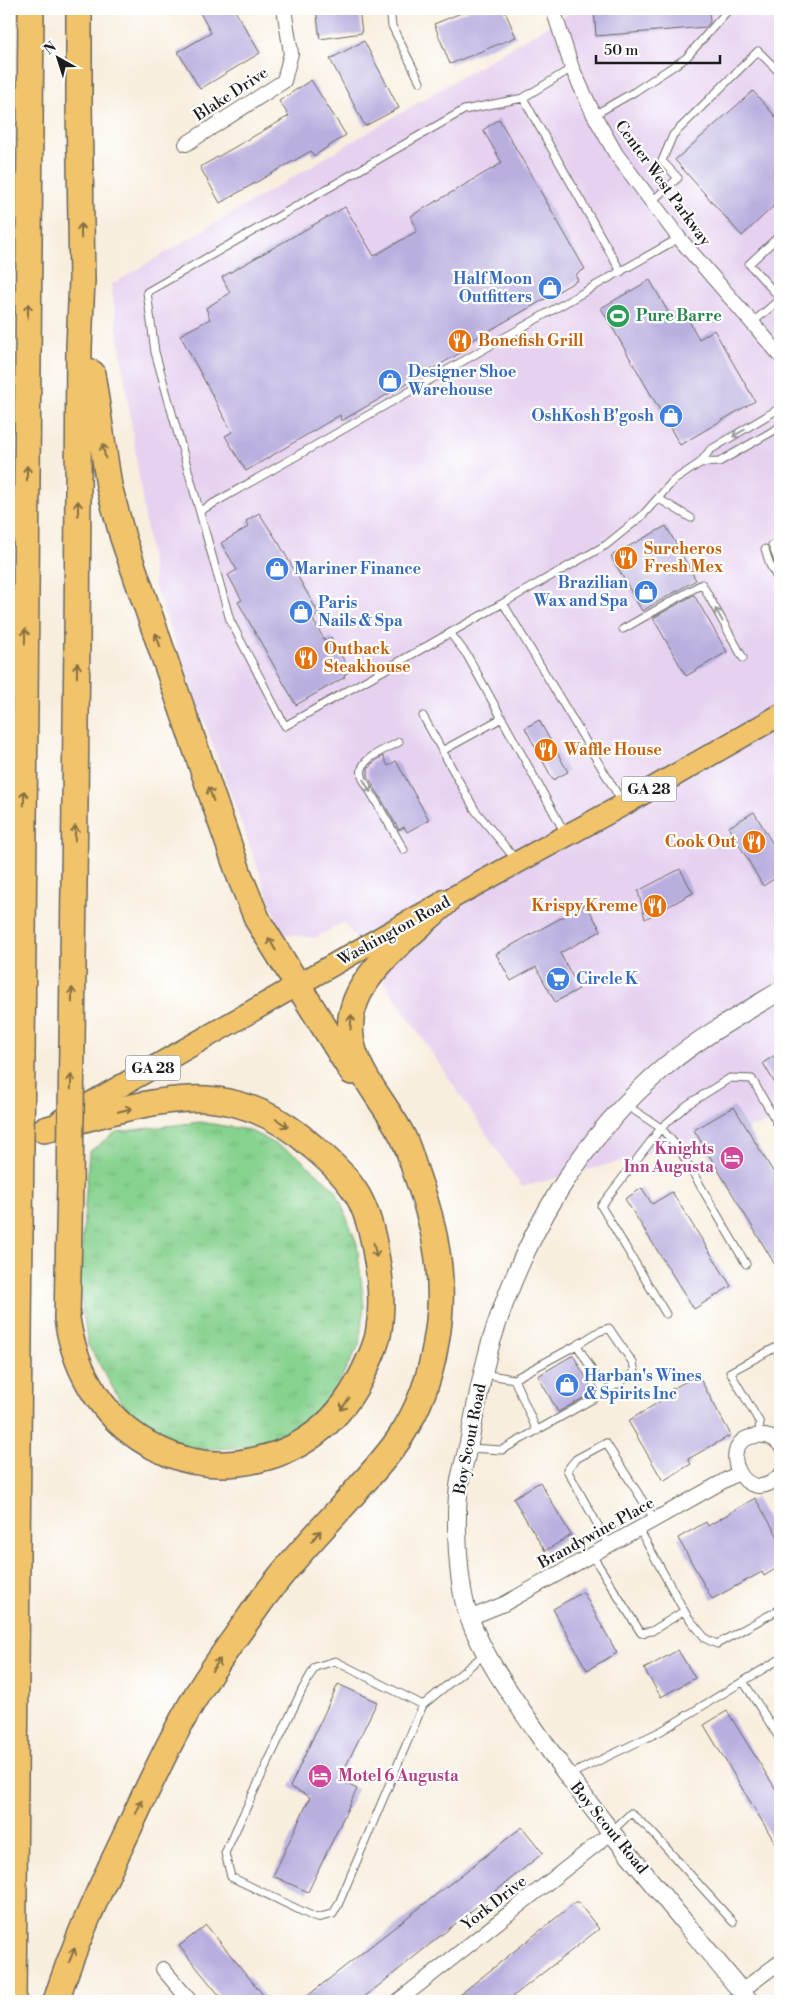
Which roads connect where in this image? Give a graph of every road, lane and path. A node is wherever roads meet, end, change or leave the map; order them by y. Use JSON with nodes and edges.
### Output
{"nodes":[{"id":1,"x":31,"y":9,"type":"edge"},
{"id":2,"x":79,"y":9,"type":"edge"},
{"id":3,"x":284,"y":9,"type":"edge"},
{"id":4,"x":390,"y":9,"type":"edge"},
{"id":5,"x":553,"y":9,"type":"edge"},
{"id":6,"x":729,"y":9,"type":"edge"},
{"id":7,"x":572,"y":68,"type":"junction"},
{"id":8,"x":780,"y":73,"type":"edge"},
{"id":9,"x":420,"y":82,"type":"dead end"},
{"id":10,"x":523,"y":98,"type":"junction"},
{"id":11,"x":594,"y":115,"type":"junction"},
{"id":12,"x":186,"y":144,"type":"dead end"},
{"id":13,"x":652,"y":201,"type":"junction"},
{"id":14,"x":780,"y":235,"type":"edge"},
{"id":15,"x":679,"y":238,"type":"junction"},
{"id":16,"x":621,"y":272,"type":"junction"},
{"id":17,"x":82,"y":280,"type":"junction"},
{"id":18,"x":780,"y":299,"type":"edge"},
{"id":19,"x":752,"y":323,"type":"junction"},
{"id":20,"x":780,"y":356,"type":"edge"},
{"id":21,"x":780,"y":408,"type":"edge"},
{"id":22,"x":780,"y":427,"type":"edge"},
{"id":23,"x":700,"y":464,"type":"junction"},
{"id":24,"x":658,"y":499,"type":"junction"},
{"id":25,"x":200,"y":511,"type":"junction"},
{"id":26,"x":691,"y":518,"type":"dead end"},
{"id":27,"x":780,"y":566,"type":"edge"},
{"id":28,"x":780,"y":583,"type":"edge"},
{"id":29,"x":503,"y":603,"type":"junction"},
{"id":30,"x":623,"y":630,"type":"dead end"},
{"id":31,"x":450,"y":633,"type":"junction"},
{"id":32,"x":743,"y":658,"type":"dead end"},
{"id":33,"x":780,"y":715,"type":"edge"},
{"id":34,"x":422,"y":716,"type":"dead end"},
{"id":35,"x":502,"y":718,"type":"junction"},
{"id":36,"x":399,"y":742,"type":"dead end"},
{"id":37,"x":442,"y":750,"type":"junction"},
{"id":38,"x":623,"y":805,"type":"junction"},
{"id":39,"x":566,"y":835,"type":"junction"},
{"id":40,"x":404,"y":850,"type":"dead end"},
{"id":41,"x":518,"y":863,"type":"junction"},
{"id":42,"x":446,"y":902,"type":"junction"},
{"id":43,"x":298,"y":986,"type":"junction"},
{"id":44,"x":780,"y":991,"type":"edge"},
{"id":45,"x":625,"y":1104,"type":"junction"},
{"id":46,"x":661,"y":1128,"type":"junction"},
{"id":47,"x":780,"y":1128,"type":"edge"},
{"id":48,"x":44,"y":1130,"type":"junction"},
{"id":49,"x":9,"y":1150,"type":"edge"},
{"id":50,"x":429,"y":1210,"type":"junction"},
{"id":51,"x":746,"y":1264,"type":"dead end"},
{"id":52,"x":666,"y":1314,"type":"dead end"},
{"id":53,"x":577,"y":1345,"type":"junction"},
{"id":54,"x":780,"y":1345,"type":"edge"},
{"id":55,"x":483,"y":1374,"type":"junction"},
{"id":56,"x":514,"y":1379,"type":"junction"},
{"id":57,"x":605,"y":1392,"type":"junction"},
{"id":58,"x":537,"y":1431,"type":"junction"},
{"id":59,"x":758,"y":1436,"type":"junction"},
{"id":60,"x":780,"y":1446,"type":"edge"},
{"id":61,"x":468,"y":1448,"type":"junction"},
{"id":62,"x":738,"y":1473,"type":"junction"},
{"id":63,"x":779,"y":1481,"type":"edge"},
{"id":64,"x":655,"y":1520,"type":"junction"},
{"id":65,"x":639,"y":1529,"type":"junction"},
{"id":66,"x":609,"y":1546,"type":"junction"},
{"id":67,"x":592,"y":1555,"type":"junction"},
{"id":68,"x":780,"y":1610,"type":"edge"},
{"id":69,"x":684,"y":1611,"type":"junction"},
{"id":70,"x":469,"y":1618,"type":"junction"},
{"id":71,"x":486,"y":1652,"type":"junction"},
{"id":72,"x":780,"y":1659,"type":"edge"},
{"id":73,"x":743,"y":1681,"type":"junction"},
{"id":74,"x":423,"y":1705,"type":"junction"},
{"id":75,"x":780,"y":1739,"type":"edge"},
{"id":76,"x":567,"y":1776,"type":"junction"},
{"id":77,"x":612,"y":1832,"type":"junction"},
{"id":78,"x":733,"y":1922,"type":"dead end"},
{"id":79,"x":780,"y":1962,"type":"edge"},
{"id":80,"x":164,"y":1969,"type":"dead end"},
{"id":81,"x":743,"y":1997,"type":"edge"},
{"id":82,"x":13,"y":2001,"type":"edge"},
{"id":83,"x":56,"y":2001,"type":"edge"},
{"id":84,"x":190,"y":2001,"type":"edge"},
{"id":85,"x":398,"y":2001,"type":"edge"}],
"edges":[{"from":82,"to":1,"type":"highway","one_way":true,"bridge":true},
{"from":17,"to":2,"type":"highway","one_way":true},
{"from":3,"to":12,"type":"street","name":"Blake Drive"},
{"from":4,"to":9,"type":"lane"},
{"from":5,"to":7,"type":"street","name":"Center West Parkway"},
{"from":6,"to":11,"type":"lane"},
{"from":7,"to":10,"type":"lane"},
{"from":7,"to":11,"type":"street","name":"Center West Parkway"},
{"from":8,"to":13,"type":"lane"},
{"from":10,"to":16,"type":"lane"},
{"from":10,"to":25,"type":"lane"},
{"from":11,"to":13,"type":"street","name":"Center West Parkway"},
{"from":13,"to":15,"type":"street","name":"Center West Parkway"},
{"from":14,"to":18,"type":"lane"},
{"from":15,"to":16,"type":"lane"},
{"from":15,"to":19,"type":"street","name":"Center West Parkway"},
{"from":16,"to":25,"type":"lane"},
{"from":43,"to":17,"type":"highway","one_way":true},
{"from":48,"to":17,"type":"highway","one_way":true,"bridge":true},
{"from":18,"to":19,"type":"lane"},
{"from":19,"to":20,"type":"street","name":"Center West Parkway"},
{"from":21,"to":23,"type":"lane","one_way":true},
{"from":22,"to":23,"type":"lane"},
{"from":23,"to":24,"type":"lane"},
{"from":24,"to":26,"type":"lane"},
{"from":24,"to":29,"type":"lane"},
{"from":25,"to":31,"type":"lane"},
{"from":27,"to":28,"type":"lane"},
{"from":29,"to":31,"type":"lane"},
{"from":29,"to":38,"type":"lane"},
{"from":32,"to":30,"type":"lane","one_way":true},
{"from":31,"to":35,"type":"lane"},
{"from":33,"to":38,"type":"main road","name":"Washington Road","number":"GA 28"},
{"from":34,"to":37,"type":"lane"},
{"from":35,"to":37,"type":"lane"},
{"from":35,"to":39,"type":"lane"},
{"from":36,"to":40,"type":"lane","one_way":true},
{"from":37,"to":41,"type":"lane"},
{"from":38,"to":39,"type":"main road","name":"Washington Road","number":"GA 28"},
{"from":39,"to":41,"type":"main road","name":"Washington Road","number":"GA 28"},
{"from":41,"to":42,"type":"main road","name":"Washington Road","number":"GA 28"},
{"from":42,"to":43,"type":"main road","name":"Washington Road","number":"GA 28"},
{"from":50,"to":42,"type":"highway","one_way":true},
{"from":43,"to":48,"type":"main road","name":"Washington Road","number":"GA 28"},
{"from":43,"to":50,"type":"highway"},
{"from":44,"to":45,"type":"street","name":"Boy Scout Road"},
{"from":45,"to":46,"type":"lane"},
{"from":45,"to":55,"type":"street","name":"Boy Scout Road"},
{"from":46,"to":47,"type":"lane"},
{"from":46,"to":51,"type":"lane"},
{"from":46,"to":52,"type":"lane"},
{"from":48,"to":49,"type":"main road","name":"Washington Road","number":"GA 28"},
{"from":83,"to":50,"type":"highway","one_way":true},
{"from":53,"to":56,"type":"lane"},
{"from":53,"to":57,"type":"lane"},
{"from":53,"to":57,"type":"lane"},
{"from":54,"to":59,"type":"lane"},
{"from":55,"to":56,"type":"lane"},
{"from":55,"to":61,"type":"street","name":"Boy Scout Road"},
{"from":56,"to":58,"type":"lane"},
{"from":57,"to":58,"type":"lane"},
{"from":58,"to":61,"type":"lane"},
{"from":59,"to":60,"type":"street"},
{"from":59,"to":62,"type":"street"},
{"from":61,"to":70,"type":"street","name":"Boy Scout Road"},
{"from":62,"to":63,"type":"street"},
{"from":62,"to":64,"type":"street","name":"Brandywine Place"},
{"from":64,"to":65,"type":"street","name":"Brandywine Place"},
{"from":64,"to":66,"type":"lane"},
{"from":65,"to":66,"type":"street","name":"Brandywine Place"},
{"from":65,"to":69,"type":"lane"},
{"from":66,"to":67,"type":"street","name":"Brandywine Place"},
{"from":67,"to":69,"type":"lane"},
{"from":67,"to":70,"type":"street","name":"Brandywine Place"},
{"from":68,"to":69,"type":"lane"},
{"from":70,"to":71,"type":"street","name":"Boy Scout Road"},
{"from":71,"to":74,"type":"lane"},
{"from":71,"to":76,"type":"street","name":"Boy Scout Road"},
{"from":72,"to":73,"type":"lane"},
{"from":73,"to":75,"type":"lane"},
{"from":73,"to":76,"type":"lane"},
{"from":74,"to":74,"type":"lane"},
{"from":76,"to":77,"type":"street","name":"Boy Scout Road"},
{"from":77,"to":78,"type":"lane"},
{"from":77,"to":81,"type":"street","name":"Boy Scout Road"},
{"from":77,"to":85,"type":"street","name":"York Drive"},
{"from":79,"to":81,"type":"street"},
{"from":80,"to":84,"type":"street"}]}
